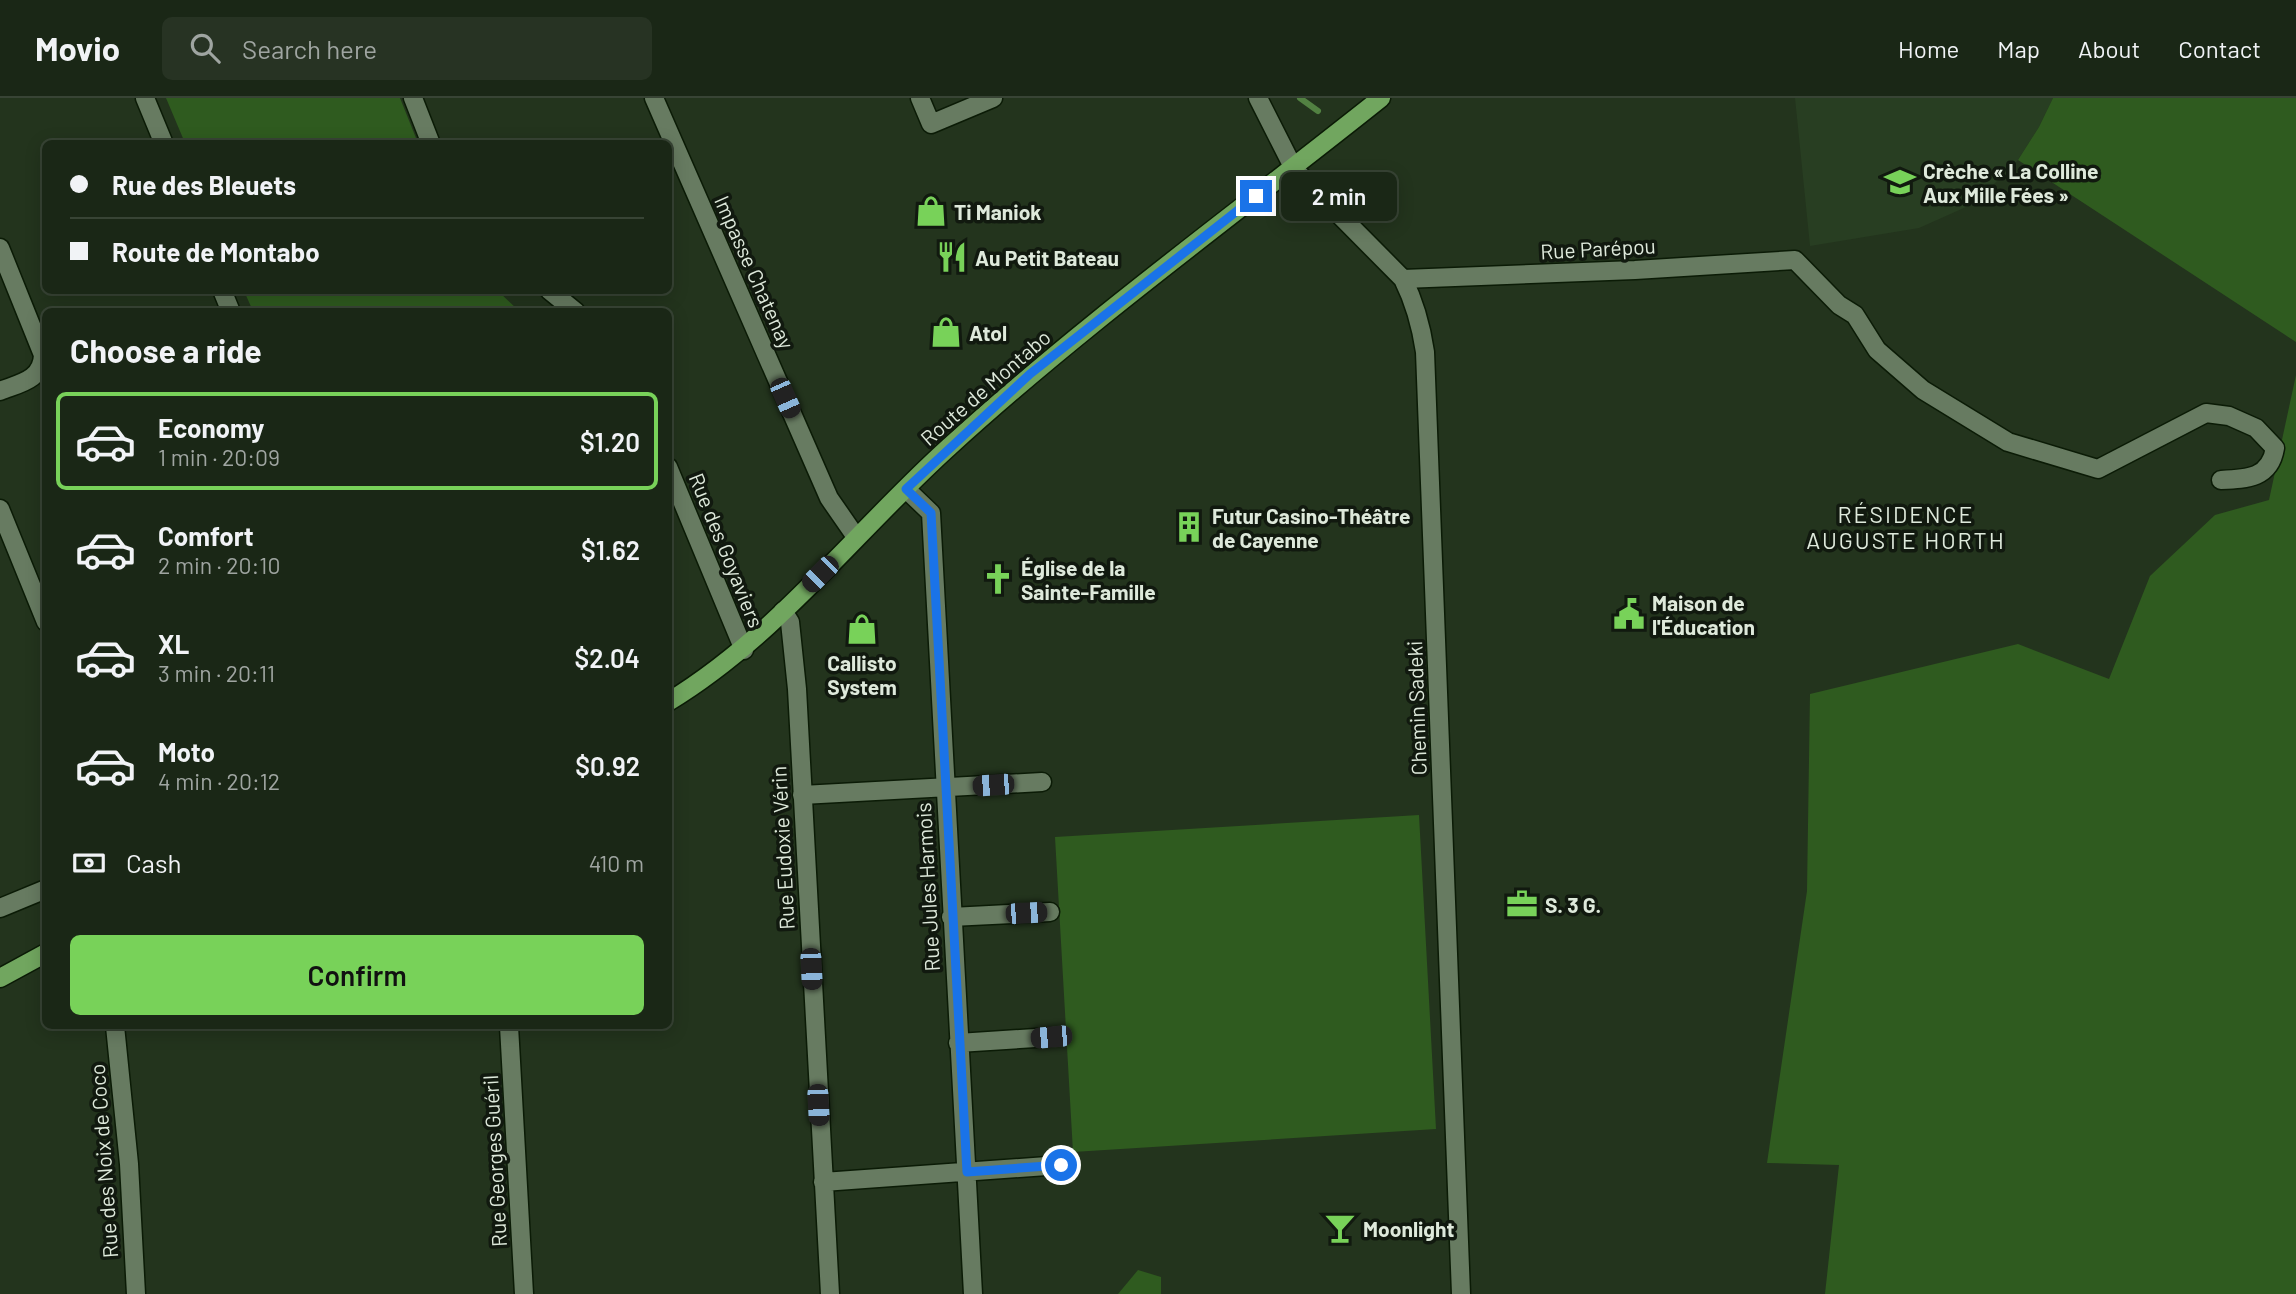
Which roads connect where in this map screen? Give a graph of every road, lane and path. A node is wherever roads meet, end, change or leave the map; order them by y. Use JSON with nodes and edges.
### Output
{"nodes":[{"id":1,"x":145,"y":98,"type":"edge"},
{"id":2,"x":413,"y":98,"type":"edge"},
{"id":3,"x":654,"y":98,"type":"edge"},
{"id":4,"x":920,"y":98,"type":"edge"},
{"id":5,"x":993,"y":98,"type":"edge"},
{"id":6,"x":1258,"y":98,"type":"edge"},
{"id":7,"x":1381,"y":98,"type":"edge"},
{"id":8,"x":162,"y":140,"type":"edge"},
{"id":9,"x":429,"y":140,"type":"edge"},
{"id":10,"x":1294,"y":169,"type":"junction"},
{"id":11,"x":0,"y":248,"type":"edge"},
{"id":12,"x":1403,"y":279,"type":"junction"},
{"id":13,"x":554,"y":294,"type":"edge"},
{"id":14,"x":571,"y":308,"type":"edge"},
{"id":15,"x":42,"y":353,"type":"edge"},
{"id":16,"x":42,"y":367,"type":"edge"},
{"id":17,"x":0,"y":391,"type":"edge"},
{"id":18,"x":672,"y":477,"type":"edge"},
{"id":19,"x":2221,"y":480,"type":"dead end"},
{"id":20,"x":906,"y":489,"type":"junction"},
{"id":21,"x":0,"y":509,"type":"edge"},
{"id":22,"x":856,"y":537,"type":"junction"},
{"id":23,"x":783,"y":611,"type":"junction"},
{"id":24,"x":42,"y":612,"type":"edge"},
{"id":25,"x":744,"y":650,"type":"junction"},
{"id":26,"x":672,"y":699,"type":"edge"},
{"id":27,"x":1042,"y":782,"type":"dead end"},
{"id":28,"x":945,"y":788,"type":"junction"},
{"id":29,"x":802,"y":795,"type":"junction"},
{"id":30,"x":42,"y":891,"type":"edge"},
{"id":31,"x":0,"y":908,"type":"edge"},
{"id":32,"x":1050,"y":912,"type":"dead end"},
{"id":33,"x":951,"y":917,"type":"junction"},
{"id":34,"x":42,"y":955,"type":"edge"},
{"id":35,"x":0,"y":978,"type":"edge"},
{"id":36,"x":115,"y":1029,"type":"edge"},
{"id":37,"x":509,"y":1029,"type":"edge"},
{"id":38,"x":1051,"y":1037,"type":"dead end"},
{"id":39,"x":958,"y":1043,"type":"junction"},
{"id":40,"x":1061,"y":1165,"type":"dead end"},
{"id":41,"x":967,"y":1172,"type":"junction"},
{"id":42,"x":823,"y":1182,"type":"junction"},
{"id":43,"x":136,"y":1294,"type":"edge"},
{"id":44,"x":524,"y":1294,"type":"edge"},
{"id":45,"x":830,"y":1294,"type":"edge"},
{"id":46,"x":973,"y":1294,"type":"edge"},
{"id":47,"x":1461,"y":1294,"type":"edge"}],
"edges":[{"from":1,"to":8,"type":"street"},
{"from":2,"to":9,"type":"street"},
{"from":3,"to":22,"type":"street","name":"Impasse Chatenay"},
{"from":4,"to":5,"type":"street"},
{"from":6,"to":10,"type":"street","name":"Chemin Sadeki"},
{"from":7,"to":10,"type":"main road","name":"Route de Montabo"},
{"from":10,"to":12,"type":"street","name":"Chemin Sadeki"},
{"from":10,"to":20,"type":"main road","name":"Route de Montabo"},
{"from":11,"to":15,"type":"street"},
{"from":12,"to":19,"type":"street","name":"Rue Parépou"},
{"from":12,"to":47,"type":"street","name":"Chemin Sadeki"},
{"from":13,"to":14,"type":"street"},
{"from":16,"to":17,"type":"street"},
{"from":18,"to":25,"type":"street","name":"Rue des Goyaviers"},
{"from":20,"to":22,"type":"main road","name":"Route de Montabo"},
{"from":20,"to":28,"type":"street","name":"Rue Jules Harmois"},
{"from":21,"to":24,"type":"street"},
{"from":22,"to":23,"type":"main road","name":"Route de Montabo"},
{"from":23,"to":25,"type":"main road","name":"Route de Montabo"},
{"from":23,"to":29,"type":"street","name":"Rue Eudoxie Vérin"},
{"from":25,"to":26,"type":"main road","name":"Route de Montabo"},
{"from":27,"to":28,"type":"street"},
{"from":28,"to":29,"type":"street"},
{"from":28,"to":33,"type":"street","name":"Rue Jules Harmois"},
{"from":29,"to":42,"type":"street","name":"Rue Eudoxie Vérin"},
{"from":30,"to":31,"type":"street"},
{"from":32,"to":33,"type":"street"},
{"from":33,"to":39,"type":"street","name":"Rue Jules Harmois"},
{"from":34,"to":35,"type":"main road"},
{"from":36,"to":43,"type":"street","name":"Rue des Noix de Coco"},
{"from":37,"to":44,"type":"street","name":"Rue Georges Guéril"},
{"from":38,"to":39,"type":"street"},
{"from":39,"to":41,"type":"street","name":"Rue Jules Harmois"},
{"from":40,"to":41,"type":"street"},
{"from":41,"to":42,"type":"street"},
{"from":41,"to":46,"type":"street","name":"Rue Jules Harmois"},
{"from":42,"to":45,"type":"street","name":"Rue Eudoxie Vérin"}]}
